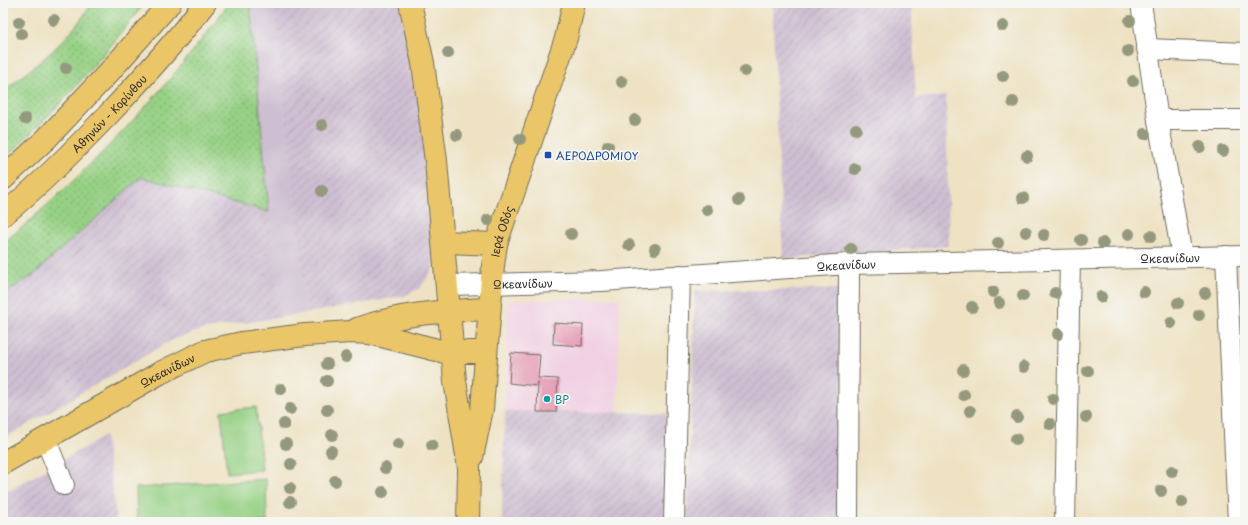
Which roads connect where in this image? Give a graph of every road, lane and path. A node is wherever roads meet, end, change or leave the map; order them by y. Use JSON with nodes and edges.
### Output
{"nodes":[{"id":1,"x":170,"y":3,"type":"edge"},
{"id":2,"x":205,"y":3,"type":"edge"},
{"id":3,"x":410,"y":3,"type":"edge"},
{"id":4,"x":574,"y":3,"type":"edge"},
{"id":5,"x":1141,"y":3,"type":"edge"},
{"id":6,"x":1147,"y":49,"type":"junction"},
{"id":7,"x":1245,"y":53,"type":"edge"},
{"id":8,"x":1158,"y":120,"type":"junction"},
{"id":9,"x":1245,"y":120,"type":"edge"},
{"id":10,"x":3,"y":179,"type":"edge"},
{"id":11,"x":3,"y":215,"type":"edge"},
{"id":12,"x":444,"y":242,"type":"junction"},
{"id":13,"x":496,"y":244,"type":"junction"},
{"id":14,"x":1182,"y":256,"type":"junction"},
{"id":15,"x":1235,"y":256,"type":"edge"},
{"id":16,"x":1070,"y":260,"type":"junction"},
{"id":17,"x":849,"y":264,"type":"junction"},
{"id":18,"x":680,"y":275,"type":"junction"},
{"id":19,"x":491,"y":284,"type":"junction"},
{"id":20,"x":448,"y":285,"type":"junction"},
{"id":21,"x":490,"y":309,"type":"junction"},
{"id":22,"x":450,"y":311,"type":"junction"},
{"id":23,"x":350,"y":332,"type":"junction"},
{"id":24,"x":453,"y":352,"type":"junction"},
{"id":25,"x":486,"y":352,"type":"junction"},
{"id":26,"x":45,"y":438,"type":"junction"},
{"id":27,"x":3,"y":463,"type":"edge"},
{"id":28,"x":469,"y":468,"type":"junction"},
{"id":29,"x":64,"y":485,"type":"dead end"},
{"id":30,"x":468,"y":522,"type":"edge"},
{"id":31,"x":674,"y":522,"type":"edge"},
{"id":32,"x":848,"y":522,"type":"edge"},
{"id":33,"x":1064,"y":522,"type":"edge"},
{"id":34,"x":1238,"y":522,"type":"edge"}],
"edges":[{"from":1,"to":10,"type":"main road"},
{"from":2,"to":11,"type":"main road","name":"Αθηνών - Κορίνθου"},
{"from":3,"to":12,"type":"main road","name":"Ιερά Οδός"},
{"from":4,"to":13,"type":"main road","name":"Ιερά Οδός"},
{"from":5,"to":6,"type":"street"},
{"from":6,"to":7,"type":"street"},
{"from":6,"to":8,"type":"street"},
{"from":8,"to":9,"type":"street"},
{"from":8,"to":14,"type":"street"},
{"from":12,"to":13,"type":"main road"},
{"from":12,"to":20,"type":"main road","name":"Ιερά Οδός"},
{"from":13,"to":19,"type":"main road","name":"Ιερά Οδός"},
{"from":14,"to":15,"type":"street","name":"Ωκεανίδων"},
{"from":14,"to":16,"type":"street","name":"Ωκεανίδων"},
{"from":15,"to":34,"type":"street"},
{"from":16,"to":17,"type":"street","name":"Ωκεανίδων"},
{"from":16,"to":33,"type":"street"},
{"from":17,"to":18,"type":"street","name":"Ωκεανίδων"},
{"from":17,"to":32,"type":"street"},
{"from":18,"to":19,"type":"street","name":"Ωκεανίδων"},
{"from":18,"to":31,"type":"street"},
{"from":19,"to":20,"type":"street","name":"Ωκεανίδων"},
{"from":19,"to":21,"type":"main road","name":"Ιερά Οδός"},
{"from":20,"to":22,"type":"main road","name":"Ιερά Οδός"},
{"from":21,"to":22,"type":"main road","name":"Ωκεανίδων"},
{"from":21,"to":25,"type":"main road","name":"Ιερά Οδός"},
{"from":22,"to":23,"type":"main road","name":"Ωκεανίδων"},
{"from":22,"to":24,"type":"main road","name":"Ιερά Οδός"},
{"from":23,"to":24,"type":"main road","name":"Ωκεανίδων"},
{"from":23,"to":26,"type":"main road","name":"Ωκεανίδων"},
{"from":24,"to":25,"type":"main road","name":"Ωκεανίδων"},
{"from":24,"to":28,"type":"main road","name":"Ιερά Οδός"},
{"from":25,"to":28,"type":"main road","name":"Ιερά Οδός"},
{"from":26,"to":27,"type":"main road","name":"Ωκεανίδων"},
{"from":26,"to":29,"type":"street"},
{"from":28,"to":30,"type":"main road","name":"Ιερά Οδός"}]}
